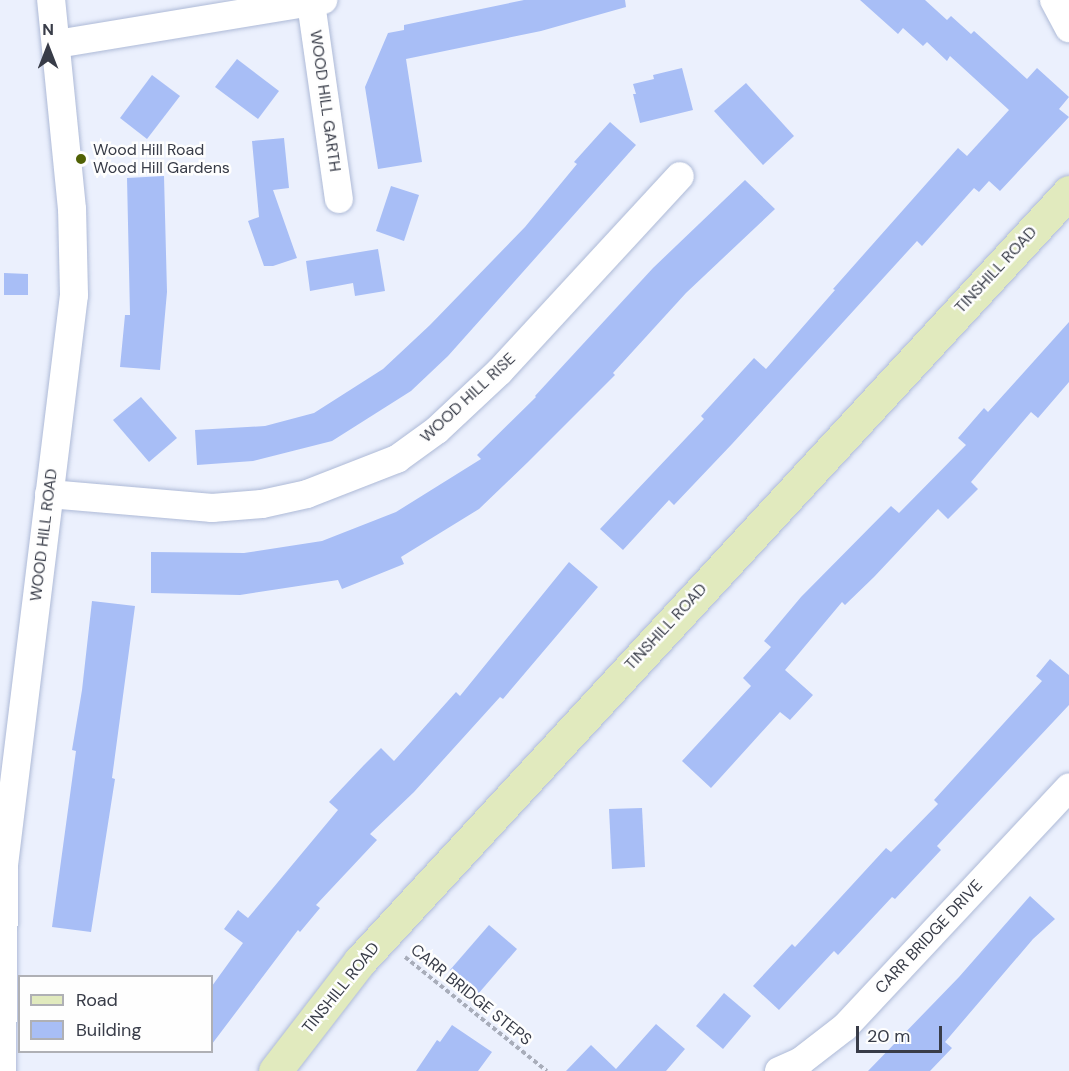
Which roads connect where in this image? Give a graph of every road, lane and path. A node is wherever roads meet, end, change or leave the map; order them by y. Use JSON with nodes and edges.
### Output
{"nodes":[{"id":1,"x":51,"y":0,"type":"edge"},
{"id":2,"x":1054,"y":0,"type":"edge"},
{"id":3,"x":317,"y":1,"type":"edge"},
{"id":4,"x":1069,"y":28,"type":"edge"},
{"id":5,"x":57,"y":44,"type":"junction"},
{"id":6,"x":680,"y":176,"type":"dead end"},
{"id":7,"x":1069,"y":192,"type":"edge"},
{"id":8,"x":339,"y":199,"type":"dead end"},
{"id":9,"x":49,"y":494,"type":"junction"},
{"id":10,"x":1069,"y":788,"type":"edge"},
{"id":11,"x":381,"y":938,"type":"junction"},
{"id":12,"x":2,"y":1071,"type":"edge"},
{"id":13,"x":275,"y":1071,"type":"edge"},
{"id":14,"x":547,"y":1071,"type":"edge"},
{"id":15,"x":779,"y":1071,"type":"edge"}],
"edges":[{"from":1,"to":5,"type":"street","name":"WOOD HILL ROAD"},
{"from":2,"to":4,"type":"street"},
{"from":3,"to":5,"type":"street"},
{"from":3,"to":8,"type":"street","name":"WOOD HILL GARTH"},
{"from":5,"to":9,"type":"street","name":"WOOD HILL ROAD"},
{"from":6,"to":9,"type":"street","name":"WOOD HILL RISE"},
{"from":7,"to":11,"type":"street","name":"TINSHILL ROAD"},
{"from":9,"to":12,"type":"street","name":"WOOD HILL ROAD"},
{"from":10,"to":15,"type":"street","name":"CARR BRIDGE DRIVE"},
{"from":11,"to":13,"type":"street","name":"TINSHILL ROAD"},
{"from":11,"to":14,"type":"path","name":"CARR BRIDGE STEPS"}]}
